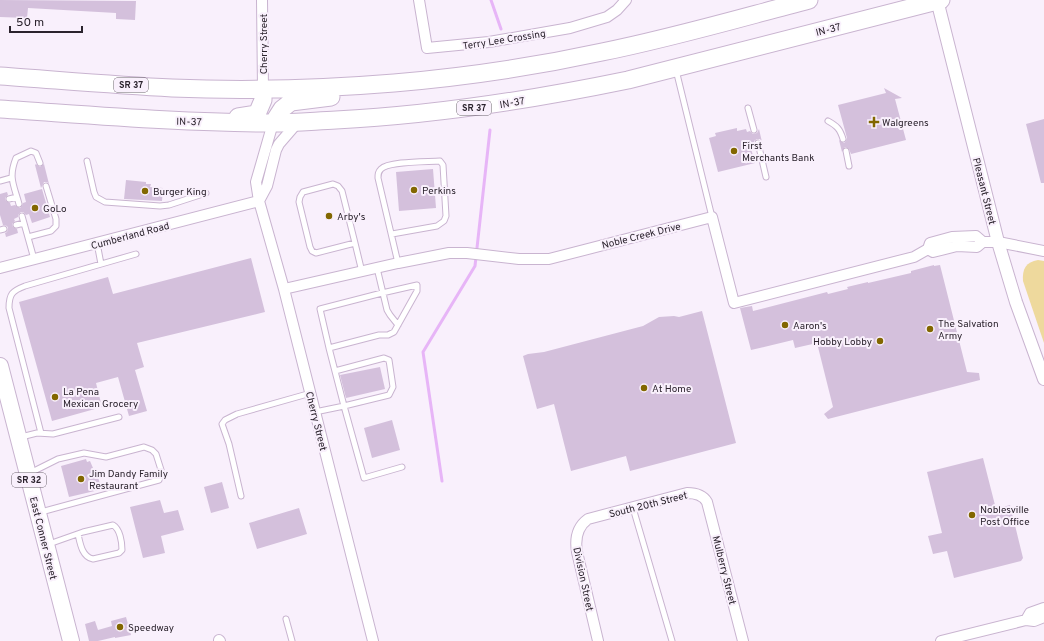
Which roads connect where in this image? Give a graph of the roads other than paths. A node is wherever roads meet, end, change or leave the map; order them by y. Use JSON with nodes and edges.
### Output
{"nodes":[{"id":1,"x":262,"y":0,"type":"edge"},
{"id":2,"x":419,"y":0,"type":"edge"},
{"id":3,"x":809,"y":0,"type":"edge"},
{"id":4,"x":938,"y":0,"type":"edge"},
{"id":5,"x":625,"y":2,"type":"edge"},
{"id":6,"x":675,"y":68,"type":"junction"},
{"id":7,"x":0,"y":76,"type":"edge"},
{"id":8,"x":373,"y":84,"type":"junction"},
{"id":9,"x":263,"y":89,"type":"junction"},
{"id":10,"x":748,"y":108,"type":"dead end"},
{"id":11,"x":0,"y":109,"type":"edge"},
{"id":12,"x":174,"y":121,"type":"junction"},
{"id":13,"x":828,"y":121,"type":"dead end"},
{"id":14,"x":299,"y":122,"type":"junction"},
{"id":15,"x":273,"y":123,"type":"junction"},
{"id":16,"x":754,"y":130,"type":"dead end"},
{"id":17,"x":843,"y":139,"type":"dead end"},
{"id":18,"x":758,"y":143,"type":"dead end"},
{"id":19,"x":846,"y":151,"type":"dead end"},
{"id":20,"x":87,"y":161,"type":"dead end"},
{"id":21,"x":40,"y":163,"type":"dead end"},
{"id":22,"x":849,"y":166,"type":"dead end"},
{"id":23,"x":766,"y":177,"type":"dead end"},
{"id":24,"x":12,"y":178,"type":"junction"},
{"id":25,"x":0,"y":182,"type":"edge"},
{"id":26,"x":46,"y":186,"type":"dead end"},
{"id":27,"x":206,"y":193,"type":"dead end"},
{"id":28,"x":17,"y":197,"type":"junction"},
{"id":29,"x":8,"y":199,"type":"dead end"},
{"id":30,"x":259,"y":201,"type":"junction"},
{"id":31,"x":19,"y":204,"type":"dead end"},
{"id":32,"x":22,"y":216,"type":"dead end"},
{"id":33,"x":712,"y":217,"type":"junction"},
{"id":34,"x":24,"y":223,"type":"junction"},
{"id":35,"x":16,"y":225,"type":"dead end"},
{"id":36,"x":392,"y":234,"type":"junction"},
{"id":37,"x":28,"y":237,"type":"junction"},
{"id":38,"x":998,"y":242,"type":"junction"},
{"id":39,"x":97,"y":243,"type":"junction"},
{"id":40,"x":355,"y":243,"type":"junction"},
{"id":41,"x":1044,"y":251,"type":"edge"},
{"id":42,"x":136,"y":254,"type":"dead end"},
{"id":43,"x":34,"y":259,"type":"junction"},
{"id":44,"x":398,"y":263,"type":"junction"},
{"id":45,"x":102,"y":264,"type":"junction"},
{"id":46,"x":0,"y":268,"type":"edge"},
{"id":47,"x":376,"y":268,"type":"junction"},
{"id":48,"x":362,"y":272,"type":"junction"},
{"id":49,"x":284,"y":289,"type":"junction"},
{"id":50,"x":382,"y":293,"type":"junction"},
{"id":51,"x":398,"y":325,"type":"junction"},
{"id":52,"x":330,"y":348,"type":"junction"},
{"id":53,"x":0,"y":366,"type":"edge"},
{"id":54,"x":336,"y":370,"type":"junction"},
{"id":55,"x":1044,"y":379,"type":"edge"},
{"id":56,"x":310,"y":393,"type":"junction"},
{"id":57,"x":344,"y":406,"type":"junction"},
{"id":58,"x":315,"y":412,"type":"junction"},
{"id":59,"x":119,"y":417,"type":"dead end"},
{"id":60,"x":41,"y":433,"type":"junction"},
{"id":61,"x":18,"y":438,"type":"junction"},
{"id":62,"x":402,"y":467,"type":"dead end"},
{"id":63,"x":28,"y":474,"type":"junction"},
{"id":64,"x":241,"y":496,"type":"dead end"},
{"id":65,"x":706,"y":500,"type":"joint"},
{"id":66,"x":633,"y":508,"type":"junction"},
{"id":67,"x":38,"y":512,"type":"junction"},
{"id":68,"x":588,"y":520,"type":"joint"},
{"id":69,"x":78,"y":534,"type":"junction"},
{"id":70,"x":46,"y":545,"type":"junction"},
{"id":71,"x":1044,"y":608,"type":"edge"},
{"id":72,"x":1044,"y":617,"type":"edge"},
{"id":73,"x":286,"y":619,"type":"dead end"},
{"id":74,"x":1026,"y":620,"type":"junction"},
{"id":75,"x":71,"y":641,"type":"edge"},
{"id":76,"x":292,"y":641,"type":"edge"},
{"id":77,"x":373,"y":641,"type":"edge"},
{"id":78,"x":598,"y":641,"type":"edge"},
{"id":79,"x":672,"y":641,"type":"edge"},
{"id":80,"x":743,"y":641,"type":"edge"},
{"id":81,"x":941,"y":641,"type":"edge"}],
"edges":[{"from":1,"to":9,"type":"street","name":"Cherry Street"},
{"from":2,"to":5,"type":"street","name":"Terry Lee Crossing"},
{"from":3,"to":8,"type":"highway","number":"SR 37"},
{"from":4,"to":6,"type":"highway","name":"IN-37","number":"SR 37"},
{"from":4,"to":38,"type":"street","name":"Pleasant Street"},
{"from":6,"to":14,"type":"highway","name":"IN-37","number":"SR 37"},
{"from":6,"to":33,"type":"lane"},
{"from":7,"to":9,"type":"highway","number":"SR 37"},
{"from":8,"to":9,"type":"highway","number":"SR 37"},
{"from":8,"to":15,"type":"highway"},
{"from":9,"to":12,"type":"highway"},
{"from":10,"to":16,"type":"lane"},
{"from":11,"to":12,"type":"highway","name":"IN-37","number":"SR 37"},
{"from":12,"to":15,"type":"highway","name":"IN-37","number":"SR 37"},
{"from":13,"to":17,"type":"lane"},
{"from":14,"to":15,"type":"highway","name":"IN-37","number":"SR 37"},
{"from":14,"to":30,"type":"street"},
{"from":15,"to":30,"type":"street","name":"Cherry Street"},
{"from":18,"to":23,"type":"lane"},
{"from":19,"to":22,"type":"lane"},
{"from":20,"to":27,"type":"lane"},
{"from":21,"to":24,"type":"lane"},
{"from":24,"to":25,"type":"lane"},
{"from":24,"to":28,"type":"lane"},
{"from":26,"to":37,"type":"lane"},
{"from":28,"to":29,"type":"lane"},
{"from":28,"to":31,"type":"lane"},
{"from":30,"to":39,"type":"street","name":"Cumberland Road"},
{"from":30,"to":49,"type":"street","name":"Cherry Street"},
{"from":32,"to":34,"type":"lane"},
{"from":33,"to":38,"type":"street"},
{"from":33,"to":44,"type":"street","name":"Noble Creek Drive"},
{"from":34,"to":35,"type":"lane"},
{"from":34,"to":37,"type":"lane"},
{"from":36,"to":36,"type":"lane"},
{"from":36,"to":44,"type":"lane"},
{"from":37,"to":43,"type":"lane"},
{"from":38,"to":41,"type":"street"},
{"from":38,"to":55,"type":"street","name":"Pleasant Street"},
{"from":39,"to":43,"type":"street","name":"Cumberland Road"},
{"from":39,"to":45,"type":"lane"},
{"from":40,"to":40,"type":"lane"},
{"from":40,"to":48,"type":"lane"},
{"from":42,"to":45,"type":"lane"},
{"from":43,"to":46,"type":"street","name":"Cumberland Road"},
{"from":44,"to":47,"type":"street","name":"Noble Creek Drive"},
{"from":45,"to":60,"type":"lane"},
{"from":47,"to":48,"type":"street","name":"Noble Creek Drive"},
{"from":47,"to":50,"type":"lane"},
{"from":48,"to":49,"type":"street","name":"Noble Creek Drive"},
{"from":49,"to":56,"type":"street","name":"Cherry Street"},
{"from":50,"to":51,"type":"lane"},
{"from":50,"to":51,"type":"lane"},
{"from":50,"to":52,"type":"lane"},
{"from":51,"to":52,"type":"lane"},
{"from":52,"to":54,"type":"lane"},
{"from":53,"to":61,"type":"main road","name":"East Conner Street","number":"SR 32"},
{"from":54,"to":57,"type":"lane"},
{"from":54,"to":57,"type":"lane"},
{"from":56,"to":58,"type":"street","name":"Cherry Street"},
{"from":56,"to":64,"type":"lane"},
{"from":57,"to":58,"type":"lane"},
{"from":57,"to":62,"type":"lane"},
{"from":58,"to":77,"type":"street","name":"Cherry Street"},
{"from":59,"to":60,"type":"lane"},
{"from":60,"to":61,"type":"lane"},
{"from":61,"to":63,"type":"main road","name":"East Conner Street","number":"SR 32"},
{"from":63,"to":67,"type":"main road","name":"East Conner Street","number":"SR 32"},
{"from":63,"to":67,"type":"lane"},
{"from":65,"to":66,"type":"street","name":"South 20th Street"},
{"from":65,"to":80,"type":"street","name":"Mulberry Street"},
{"from":66,"to":68,"type":"street","name":"South 20th Street"},
{"from":66,"to":79,"type":"lane"},
{"from":67,"to":70,"type":"main road","name":"East Conner Street","number":"SR 32"},
{"from":68,"to":78,"type":"street","name":"Division Street"},
{"from":69,"to":69,"type":"lane"},
{"from":69,"to":70,"type":"lane"},
{"from":70,"to":75,"type":"main road","name":"East Conner Street","number":"SR 32"},
{"from":71,"to":74,"type":"street"},
{"from":72,"to":74,"type":"street"},
{"from":73,"to":76,"type":"lane"},
{"from":74,"to":81,"type":"street"}]}
